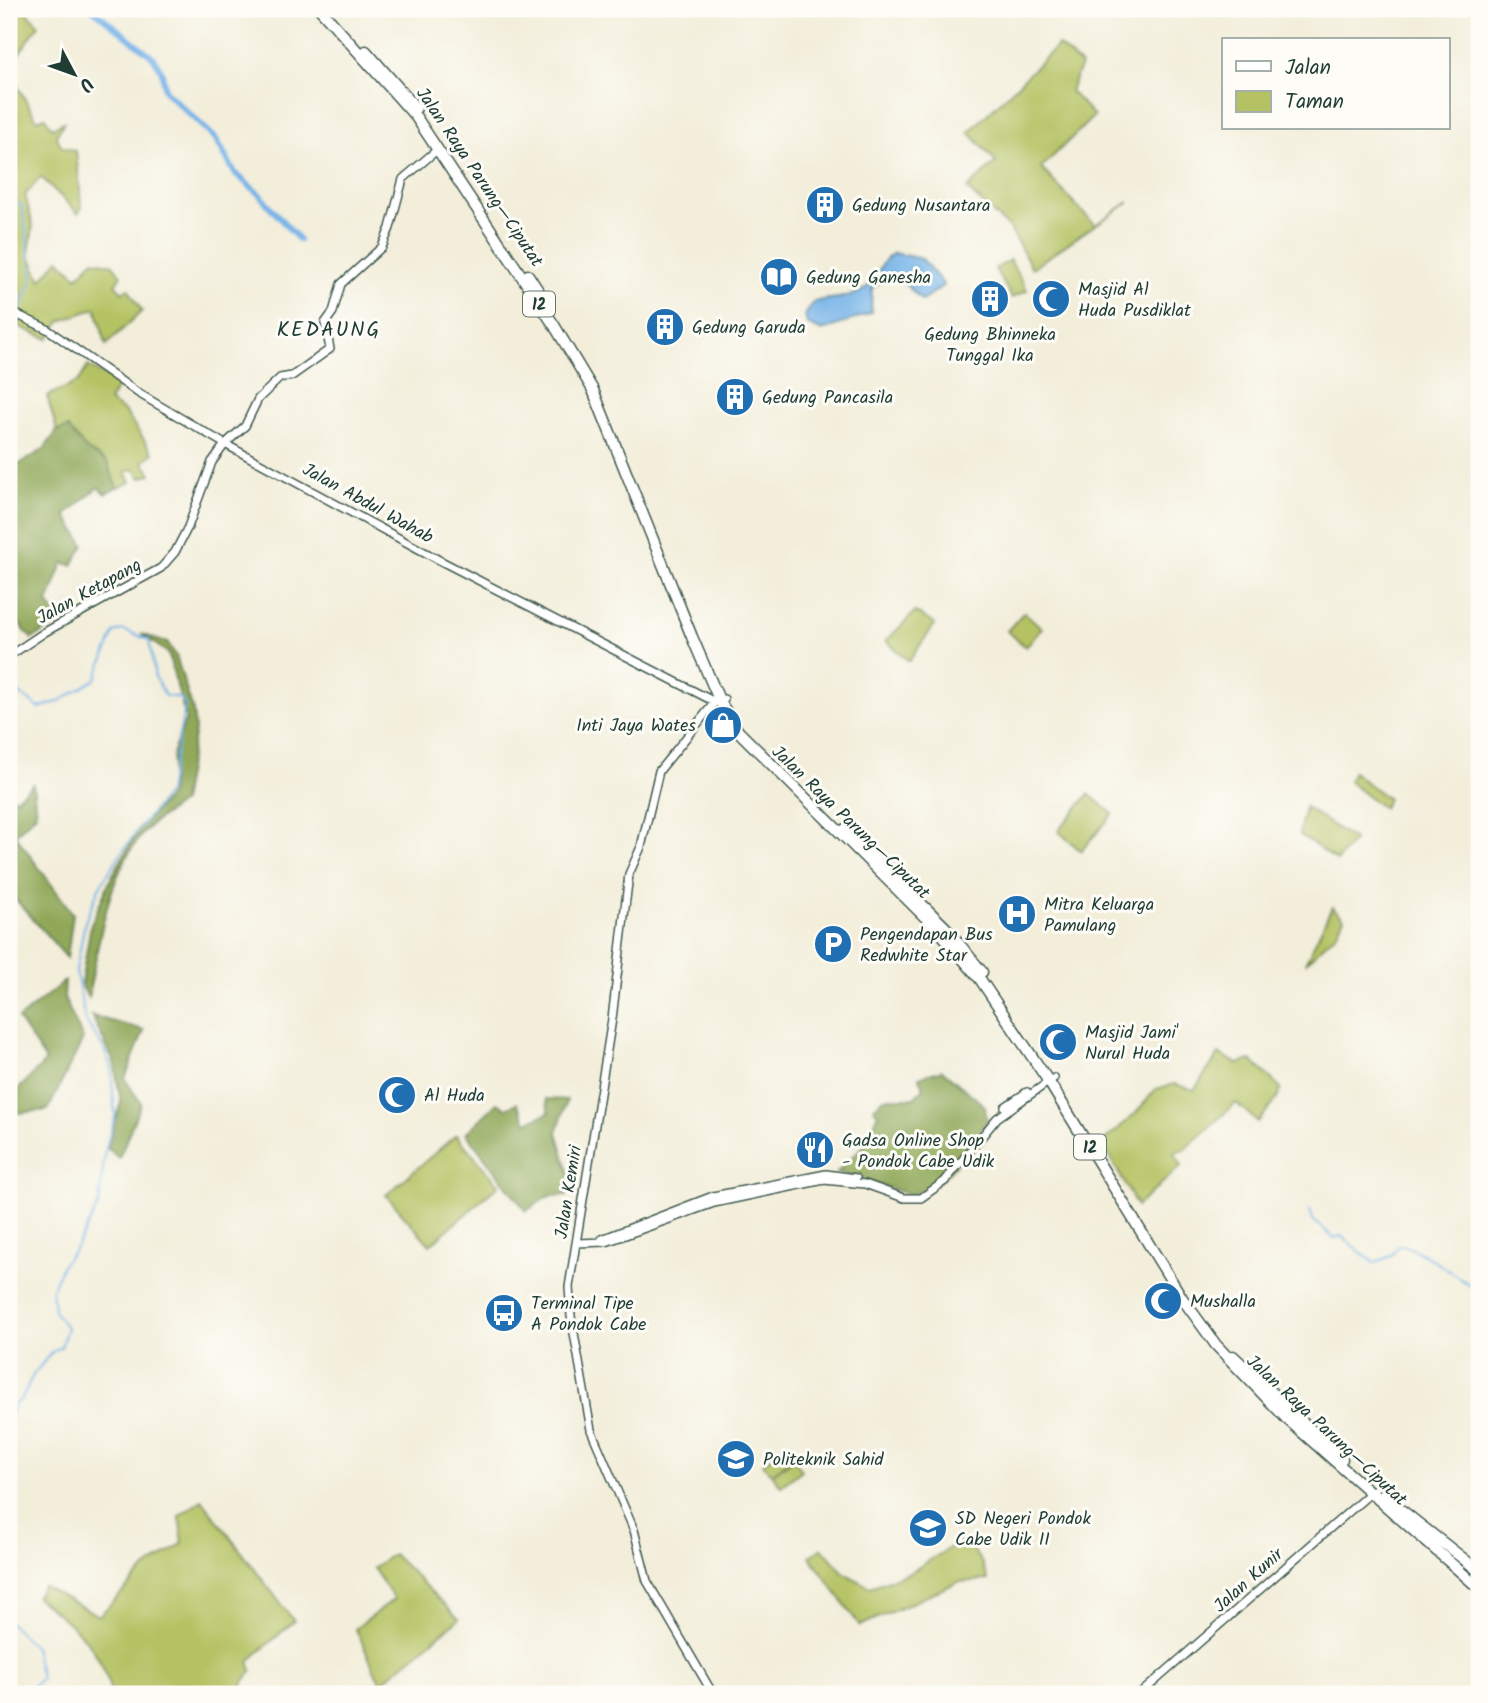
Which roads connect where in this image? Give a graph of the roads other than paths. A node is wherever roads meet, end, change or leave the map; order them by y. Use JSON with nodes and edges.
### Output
{"nodes":[{"id":1,"x":320,"y":9,"type":"edge"},
{"id":2,"x":329,"y":9,"type":"edge"},
{"id":3,"x":438,"y":149,"type":"junction"},
{"id":4,"x":19,"y":316,"type":"dead end"},
{"id":5,"x":225,"y":444,"type":"junction"},
{"id":6,"x":9,"y":656,"type":"edge"},
{"id":7,"x":720,"y":701,"type":"junction"},
{"id":8,"x":1050,"y":1078,"type":"junction"},
{"id":9,"x":576,"y":1241,"type":"junction"},
{"id":10,"x":1373,"y":1491,"type":"junction"},
{"id":11,"x":1477,"y":1568,"type":"edge"},
{"id":12,"x":1467,"y":1577,"type":"junction"},
{"id":13,"x":1479,"y":1588,"type":"edge"},
{"id":14,"x":1479,"y":1595,"type":"edge"},
{"id":15,"x":713,"y":1694,"type":"edge"},
{"id":16,"x":1140,"y":1694,"type":"edge"}],
"edges":[{"from":1,"to":3,"type":"highway","name":"Jalan Raya Parung—Ciputat","number":"12"},
{"from":2,"to":7,"type":"highway","name":"Jalan Raya Parung—Ciputat","number":"12"},
{"from":3,"to":5,"type":"street","name":"Jalan Ketapang"},
{"from":3,"to":7,"type":"highway","name":"Jalan Raya Parung—Ciputat","number":"12"},
{"from":4,"to":5,"type":"street","name":"Jalan Abdul Wahab"},
{"from":5,"to":6,"type":"street","name":"Jalan Ketapang"},
{"from":5,"to":7,"type":"street","name":"Jalan Abdul Wahab"},
{"from":7,"to":8,"type":"highway","name":"Jalan Raya Parung—Ciputat","number":"12"},
{"from":7,"to":9,"type":"street","name":"Jalan Kemiri"},
{"from":8,"to":9,"type":"street"},
{"from":8,"to":10,"type":"highway","name":"Jalan Raya Parung—Ciputat","number":"12"},
{"from":9,"to":15,"type":"street","name":"Jalan Kemiri"},
{"from":10,"to":11,"type":"highway","name":"Jalan Raya Parung—Ciputat","number":"12"},
{"from":10,"to":12,"type":"highway","name":"Jalan Raya Parung—Ciputat","number":"12"},
{"from":10,"to":16,"type":"street","name":"Jalan Kunir"},
{"from":12,"to":13,"type":"highway","number":"12"},
{"from":12,"to":14,"type":"highway"}]}
